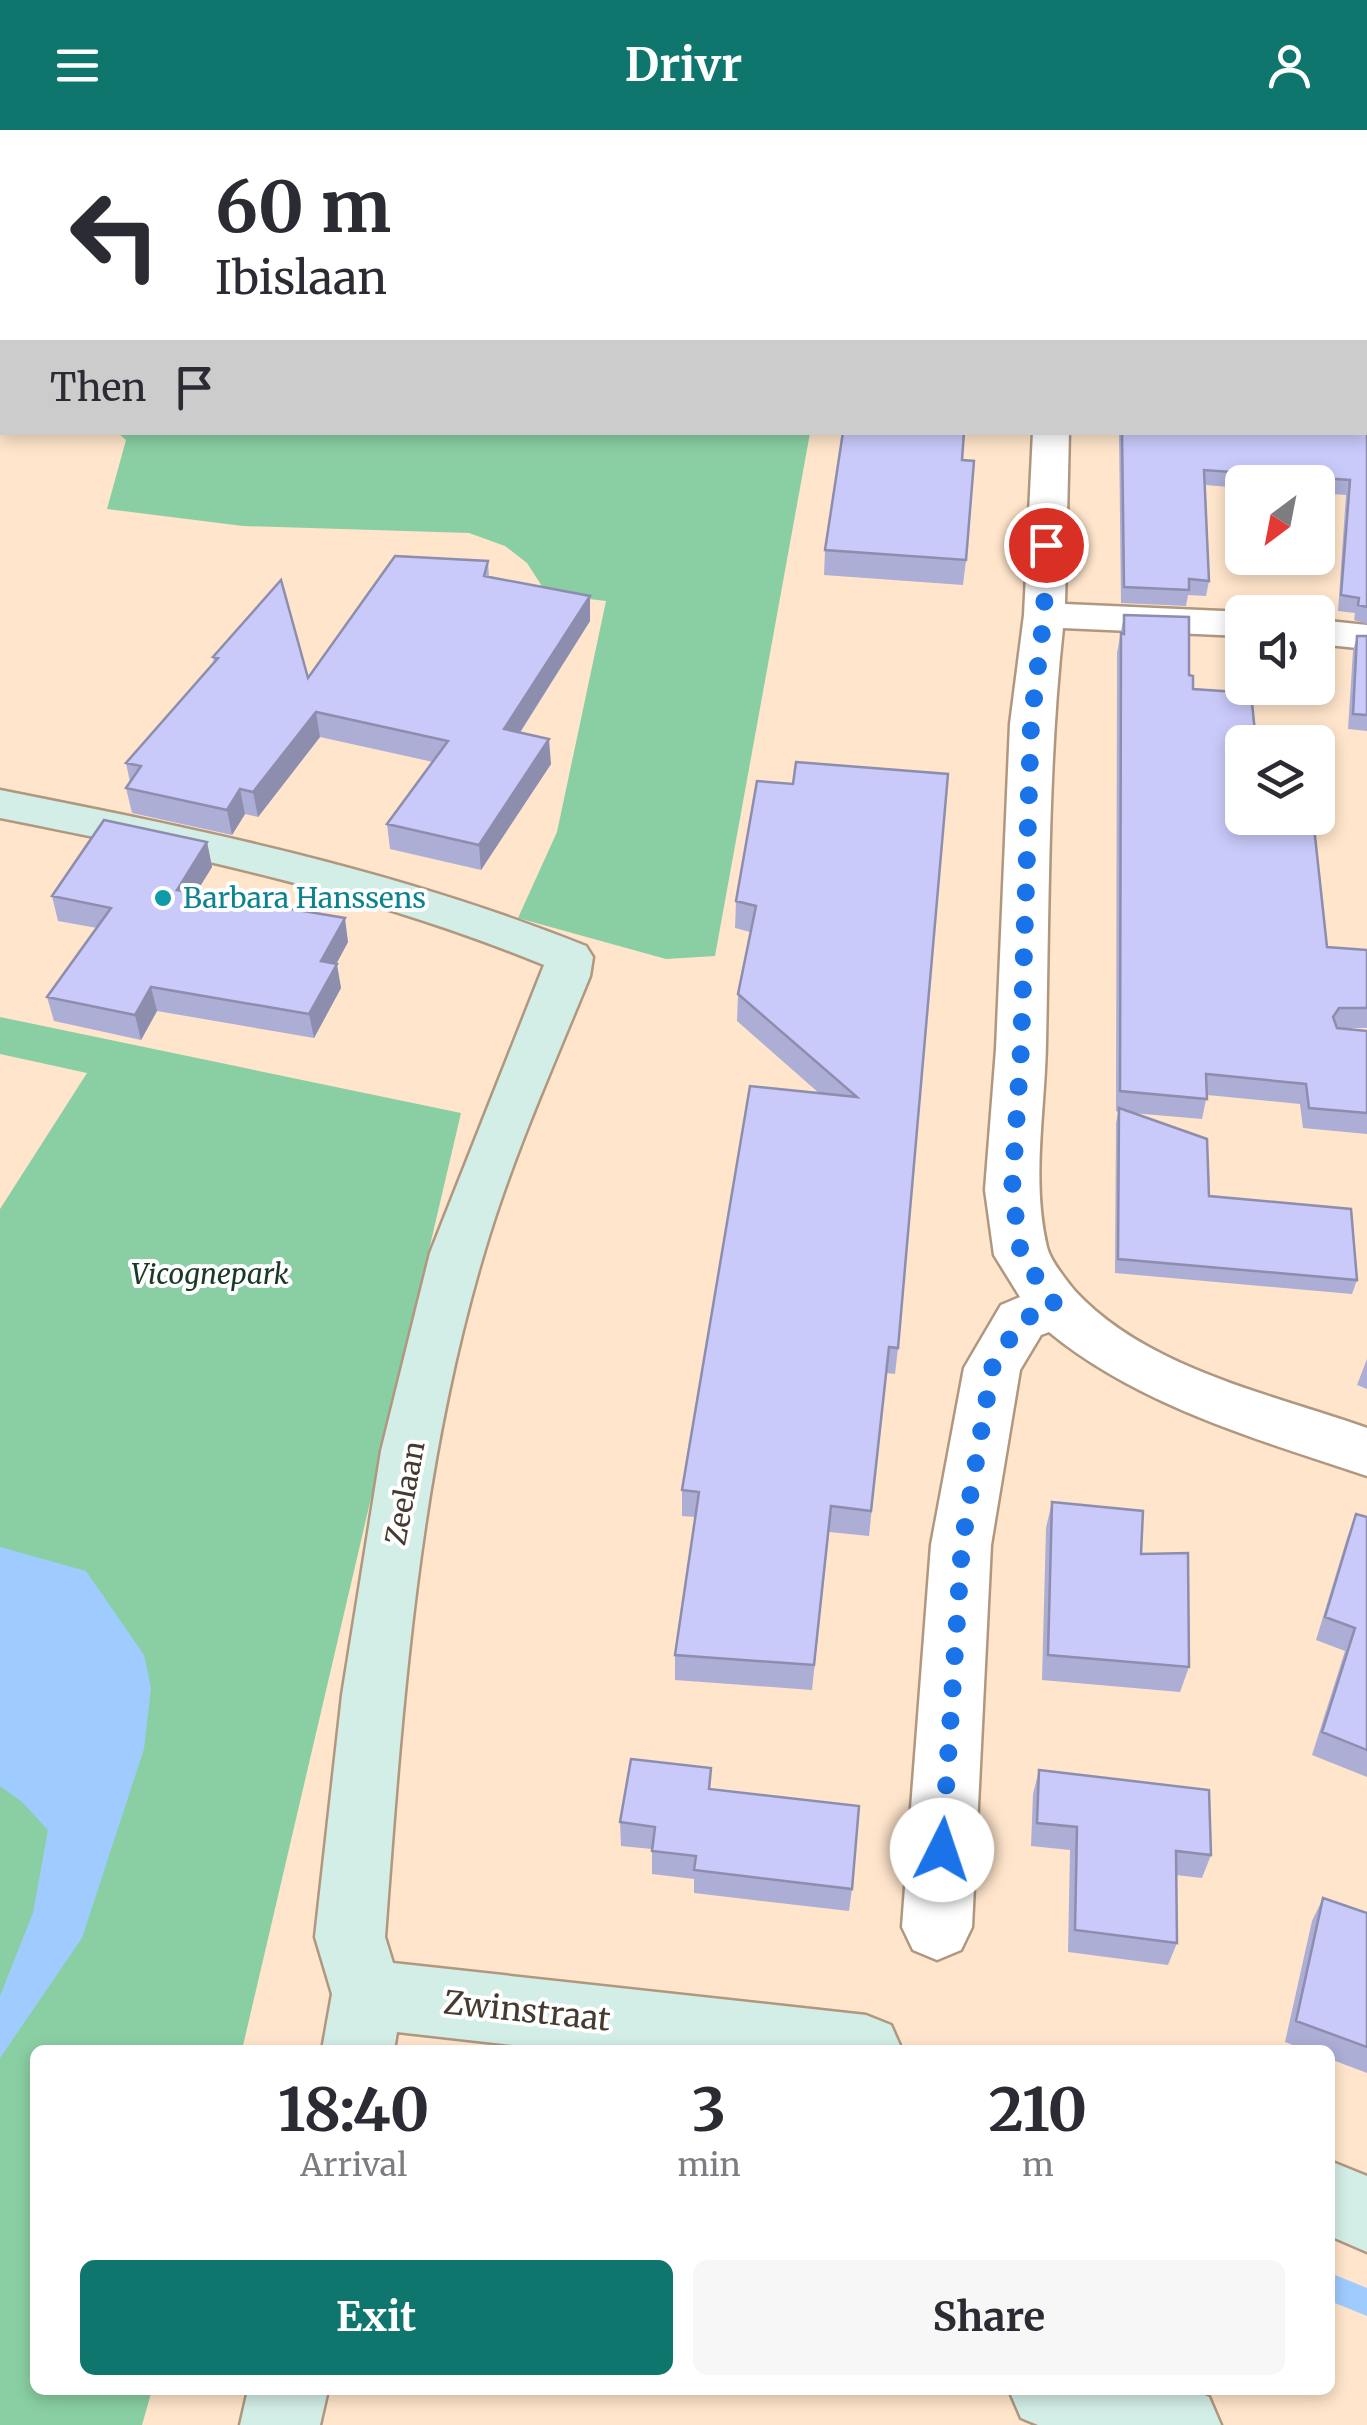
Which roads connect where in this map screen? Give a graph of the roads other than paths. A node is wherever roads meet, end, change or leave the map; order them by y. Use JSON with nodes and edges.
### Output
{"nodes":[{"id":1,"x":1051,"y":435,"type":"edge"},
{"id":2,"x":1044,"y":615,"type":"junction"},
{"id":3,"x":1225,"y":623,"type":"edge"},
{"id":4,"x":1335,"y":634,"type":"edge"},
{"id":5,"x":1367,"y":637,"type":"edge"},
{"id":6,"x":0,"y":804,"type":"edge"},
{"id":7,"x":1056,"y":1306,"type":"junction"},
{"id":8,"x":1367,"y":1452,"type":"edge"},
{"id":9,"x":937,"y":1927,"type":"dead end"},
{"id":10,"x":362,"y":2022,"type":"edge"},
{"id":11,"x":776,"y":2045,"type":"edge"},
{"id":12,"x":1335,"y":2200,"type":"edge"},
{"id":13,"x":1367,"y":2214,"type":"edge"},
{"id":14,"x":287,"y":2395,"type":"edge"},
{"id":15,"x":1068,"y":2395,"type":"edge"},
{"id":16,"x":280,"y":2425,"type":"edge"},
{"id":17,"x":1181,"y":2425,"type":"edge"}],
"edges":[{"from":1,"to":2,"type":"street"},
{"from":2,"to":3,"type":"street"},
{"from":2,"to":7,"type":"street"},
{"from":4,"to":5,"type":"street"},
{"from":6,"to":10,"type":"street","name":"Zeelaan"},
{"from":7,"to":8,"type":"street"},
{"from":7,"to":9,"type":"street"},
{"from":10,"to":11,"type":"street","name":"Zwinstraat"},
{"from":12,"to":13,"type":"street"},
{"from":14,"to":16,"type":"street"},
{"from":15,"to":17,"type":"street"}]}
